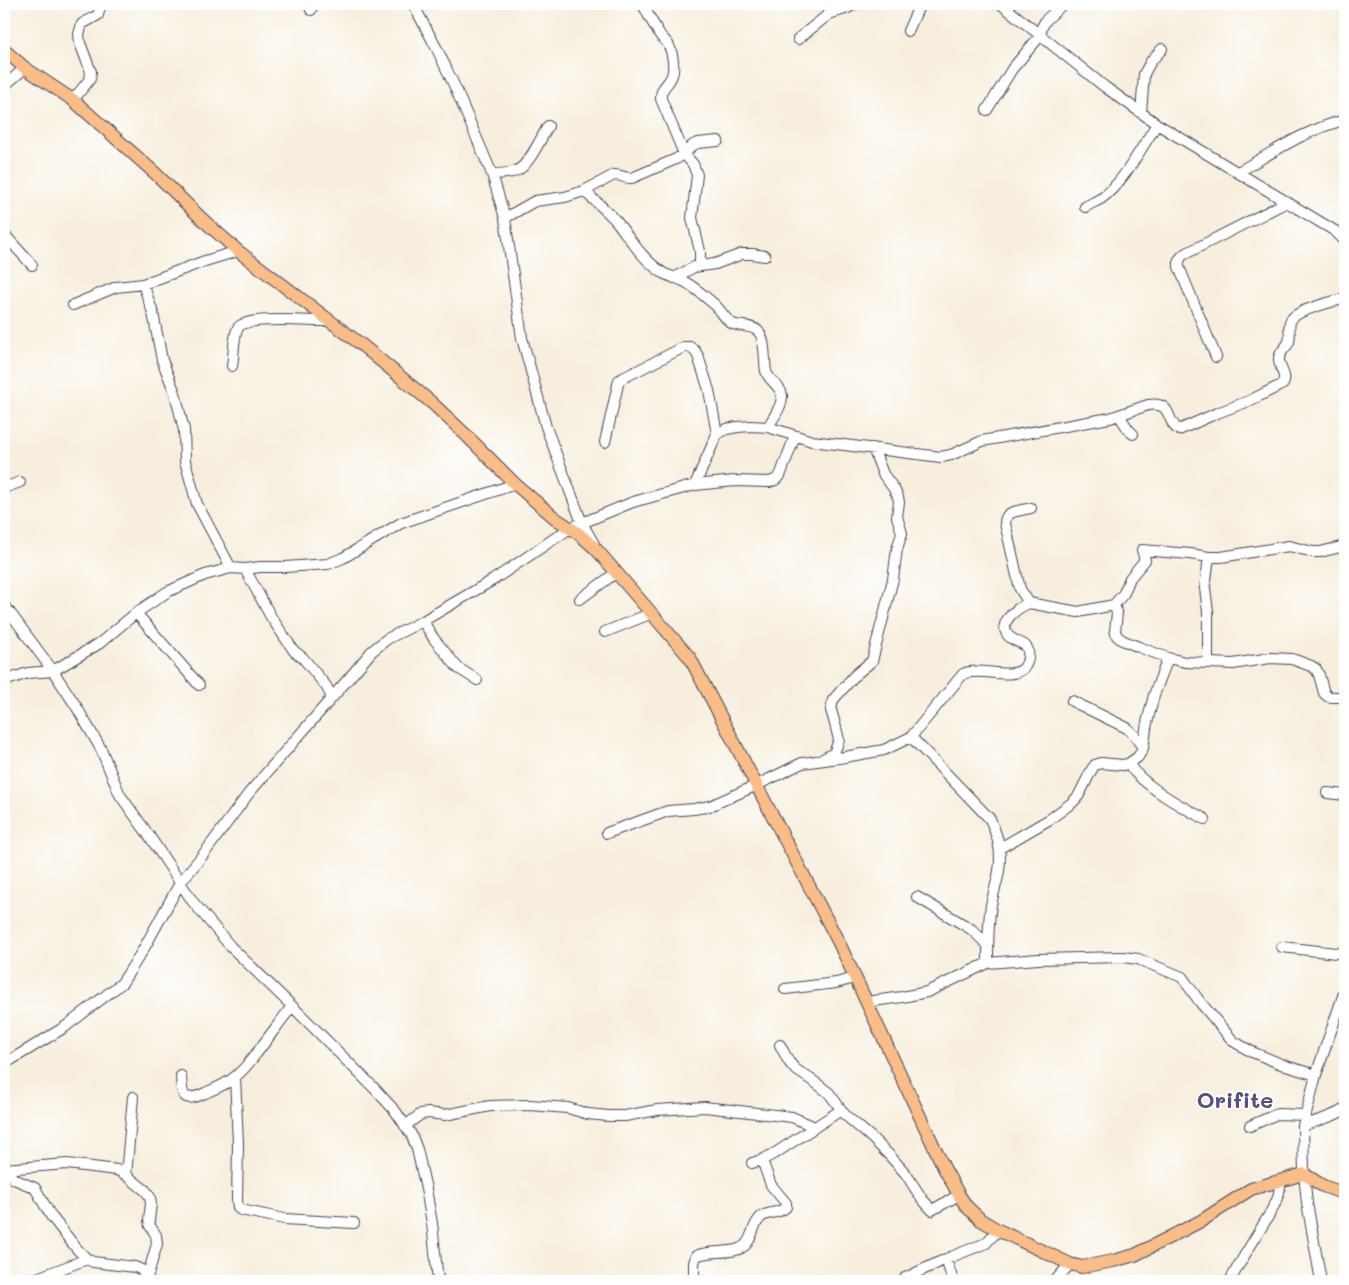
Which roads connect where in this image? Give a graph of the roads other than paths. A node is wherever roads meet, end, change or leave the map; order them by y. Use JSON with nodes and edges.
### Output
{"nodes":[{"id":1,"x":101,"y":4,"type":"edge"},
{"id":2,"x":413,"y":4,"type":"edge"},
{"id":3,"x":642,"y":4,"type":"edge"},
{"id":4,"x":855,"y":4,"type":"edge"},
{"id":5,"x":920,"y":4,"type":"edge"},
{"id":6,"x":1001,"y":4,"type":"edge"},
{"id":7,"x":1064,"y":4,"type":"edge"},
{"id":8,"x":908,"y":31,"type":"dead end"},
{"id":9,"x":1040,"y":36,"type":"junction"},
{"id":10,"x":798,"y":39,"type":"dead end"},
{"id":11,"x":1162,"y":49,"type":"dead end"},
{"id":12,"x":4,"y":50,"type":"edge"},
{"id":13,"x":25,"y":68,"type":"junction"},
{"id":14,"x":4,"y":86,"type":"edge"},
{"id":15,"x":74,"y":100,"type":"junction"},
{"id":16,"x":987,"y":110,"type":"dead end"},
{"id":17,"x":1141,"y":113,"type":"junction"},
{"id":18,"x":1345,"y":120,"type":"edge"},
{"id":19,"x":1157,"y":124,"type":"junction"},
{"id":20,"x":548,"y":126,"type":"dead end"},
{"id":21,"x":718,"y":141,"type":"dead end"},
{"id":22,"x":684,"y":154,"type":"junction"},
{"id":23,"x":1238,"y":172,"type":"junction"},
{"id":24,"x":492,"y":174,"type":"junction"},
{"id":25,"x":584,"y":190,"type":"junction"},
{"id":26,"x":1287,"y":202,"type":"junction"},
{"id":27,"x":1085,"y":207,"type":"dead end"},
{"id":28,"x":505,"y":218,"type":"junction"},
{"id":29,"x":1340,"y":232,"type":"edge"},
{"id":30,"x":4,"y":234,"type":"edge"},
{"id":31,"x":1345,"y":241,"type":"edge"},
{"id":32,"x":238,"y":251,"type":"junction"},
{"id":33,"x":765,"y":256,"type":"dead end"},
{"id":34,"x":32,"y":265,"type":"dead end"},
{"id":35,"x":700,"y":266,"type":"junction"},
{"id":36,"x":674,"y":278,"type":"junction"},
{"id":37,"x":143,"y":284,"type":"junction"},
{"id":38,"x":1345,"y":298,"type":"edge"},
{"id":39,"x":73,"y":305,"type":"dead end"},
{"id":40,"x":330,"y":321,"type":"junction"},
{"id":41,"x":1216,"y":357,"type":"dead end"},
{"id":42,"x":232,"y":366,"type":"dead end"},
{"id":43,"x":1120,"y":415,"type":"junction"},
{"id":44,"x":768,"y":427,"type":"junction"},
{"id":45,"x":717,"y":434,"type":"junction"},
{"id":46,"x":1133,"y":434,"type":"dead end"},
{"id":47,"x":795,"y":436,"type":"junction"},
{"id":48,"x":605,"y":442,"type":"dead end"},
{"id":49,"x":873,"y":448,"type":"junction"},
{"id":50,"x":20,"y":482,"type":"dead end"},
{"id":51,"x":515,"y":484,"type":"junction"},
{"id":52,"x":695,"y":485,"type":"junction"},
{"id":53,"x":4,"y":488,"type":"edge"},
{"id":54,"x":1031,"y":508,"type":"dead end"},
{"id":55,"x":582,"y":524,"type":"junction"},
{"id":56,"x":570,"y":528,"type":"junction"},
{"id":57,"x":1345,"y":546,"type":"edge"},
{"id":58,"x":596,"y":549,"type":"junction"},
{"id":59,"x":1209,"y":557,"type":"junction"},
{"id":60,"x":231,"y":568,"type":"junction"},
{"id":61,"x":245,"y":570,"type":"junction"},
{"id":62,"x":617,"y":572,"type":"junction"},
{"id":63,"x":580,"y":599,"type":"dead end"},
{"id":64,"x":1029,"y":603,"type":"junction"},
{"id":65,"x":1114,"y":605,"type":"junction"},
{"id":66,"x":4,"y":606,"type":"edge"},
{"id":67,"x":136,"y":613,"type":"junction"},
{"id":68,"x":652,"y":613,"type":"junction"},
{"id":69,"x":423,"y":621,"type":"junction"},
{"id":70,"x":605,"y":632,"type":"dead end"},
{"id":71,"x":1168,"y":658,"type":"junction"},
{"id":72,"x":1208,"y":662,"type":"junction"},
{"id":73,"x":53,"y":671,"type":"junction"},
{"id":74,"x":477,"y":680,"type":"dead end"},
{"id":75,"x":4,"y":681,"type":"edge"},
{"id":76,"x":199,"y":685,"type":"dead end"},
{"id":77,"x":332,"y":697,"type":"junction"},
{"id":78,"x":1345,"y":697,"type":"edge"},
{"id":79,"x":1072,"y":701,"type":"dead end"},
{"id":80,"x":911,"y":737,"type":"junction"},
{"id":81,"x":1143,"y":748,"type":"junction"},
{"id":82,"x":820,"y":761,"type":"junction"},
{"id":83,"x":1128,"y":764,"type":"junction"},
{"id":84,"x":757,"y":785,"type":"junction"},
{"id":85,"x":1327,"y":793,"type":"dead end"},
{"id":86,"x":1345,"y":795,"type":"edge"},
{"id":87,"x":1205,"y":819,"type":"dead end"},
{"id":88,"x":607,"y":833,"type":"dead end"},
{"id":89,"x":1000,"y":848,"type":"junction"},
{"id":90,"x":180,"y":883,"type":"junction"},
{"id":91,"x":917,"y":897,"type":"dead end"},
{"id":92,"x":988,"y":945,"type":"junction"},
{"id":93,"x":1282,"y":947,"type":"dead end"},
{"id":94,"x":1345,"y":954,"type":"edge"},
{"id":95,"x":988,"y":963,"type":"junction"},
{"id":96,"x":855,"y":978,"type":"junction"},
{"id":97,"x":785,"y":989,"type":"dead end"},
{"id":98,"x":1345,"y":990,"type":"edge"},
{"id":99,"x":866,"y":1002,"type":"junction"},
{"id":100,"x":292,"y":1006,"type":"junction"},
{"id":101,"x":780,"y":1045,"type":"dead end"},
{"id":102,"x":4,"y":1064,"type":"edge"},
{"id":103,"x":1316,"y":1075,"type":"junction"},
{"id":104,"x":181,"y":1076,"type":"dead end"},
{"id":105,"x":235,"y":1077,"type":"junction"},
{"id":106,"x":133,"y":1097,"type":"dead end"},
{"id":107,"x":1345,"y":1108,"type":"edge"},
{"id":108,"x":841,"y":1110,"type":"junction"},
{"id":109,"x":1304,"y":1121,"type":"junction"},
{"id":110,"x":405,"y":1126,"type":"junction"},
{"id":111,"x":1250,"y":1126,"type":"dead end"},
{"id":112,"x":815,"y":1127,"type":"junction"},
{"id":113,"x":4,"y":1169,"type":"edge"},
{"id":114,"x":1304,"y":1174,"type":"junction"},
{"id":115,"x":126,"y":1175,"type":"junction"},
{"id":116,"x":1281,"y":1180,"type":"junction"},
{"id":117,"x":1345,"y":1194,"type":"edge"},
{"id":118,"x":959,"y":1195,"type":"junction"},
{"id":119,"x":354,"y":1223,"type":"dead end"},
{"id":120,"x":998,"y":1230,"type":"junction"},
{"id":121,"x":87,"y":1259,"type":"junction"},
{"id":122,"x":946,"y":1259,"type":"junction"},
{"id":123,"x":1070,"y":1264,"type":"junction"},
{"id":124,"x":905,"y":1278,"type":"dead end"},
{"id":125,"x":4,"y":1279,"type":"edge"},
{"id":126,"x":147,"y":1279,"type":"edge"},
{"id":127,"x":438,"y":1281,"type":"edge"},
{"id":128,"x":694,"y":1281,"type":"edge"},
{"id":129,"x":953,"y":1281,"type":"edge"},
{"id":130,"x":1055,"y":1281,"type":"edge"},
{"id":131,"x":1230,"y":1281,"type":"edge"},
{"id":132,"x":1321,"y":1281,"type":"edge"}],
"edges":[{"from":1,"to":15,"type":"street"},
{"from":2,"to":24,"type":"street"},
{"from":3,"to":22,"type":"street"},
{"from":4,"to":10,"type":"street"},
{"from":5,"to":8,"type":"street"},
{"from":6,"to":9,"type":"street"},
{"from":7,"to":9,"type":"street"},
{"from":9,"to":16,"type":"street"},
{"from":9,"to":17,"type":"street"},
{"from":11,"to":17,"type":"street"},
{"from":12,"to":13,"type":"main road"},
{"from":13,"to":14,"type":"street"},
{"from":13,"to":15,"type":"main road"},
{"from":15,"to":32,"type":"main road"},
{"from":17,"to":19,"type":"street"},
{"from":18,"to":23,"type":"street"},
{"from":19,"to":23,"type":"street"},
{"from":19,"to":27,"type":"street"},
{"from":20,"to":24,"type":"street"},
{"from":21,"to":22,"type":"street"},
{"from":22,"to":25,"type":"street"},
{"from":22,"to":35,"type":"street"},
{"from":23,"to":26,"type":"street"},
{"from":24,"to":28,"type":"street"},
{"from":25,"to":28,"type":"street"},
{"from":25,"to":36,"type":"street"},
{"from":26,"to":29,"type":"street"},
{"from":26,"to":41,"type":"street"},
{"from":28,"to":55,"type":"street"},
{"from":29,"to":31,"type":"street"},
{"from":30,"to":34,"type":"street"},
{"from":32,"to":37,"type":"street"},
{"from":32,"to":40,"type":"main road"},
{"from":33,"to":35,"type":"street"},
{"from":35,"to":36,"type":"street"},
{"from":36,"to":44,"type":"street"},
{"from":37,"to":39,"type":"street"},
{"from":37,"to":60,"type":"street"},
{"from":38,"to":43,"type":"street"},
{"from":40,"to":42,"type":"street"},
{"from":40,"to":51,"type":"main road"},
{"from":43,"to":46,"type":"street"},
{"from":43,"to":49,"type":"street"},
{"from":44,"to":45,"type":"street"},
{"from":44,"to":47,"type":"street"},
{"from":45,"to":48,"type":"street"},
{"from":45,"to":52,"type":"street"},
{"from":47,"to":49,"type":"street"},
{"from":47,"to":52,"type":"street"},
{"from":49,"to":82,"type":"street"},
{"from":50,"to":53,"type":"street"},
{"from":51,"to":56,"type":"main road"},
{"from":51,"to":61,"type":"street"},
{"from":52,"to":55,"type":"street"},
{"from":54,"to":64,"type":"street"},
{"from":55,"to":56,"type":"street"},
{"from":55,"to":58,"type":"street"},
{"from":56,"to":58,"type":"main road"},
{"from":56,"to":69,"type":"street"},
{"from":57,"to":59,"type":"street"},
{"from":58,"to":62,"type":"main road"},
{"from":59,"to":65,"type":"street"},
{"from":59,"to":72,"type":"street"},
{"from":60,"to":61,"type":"street"},
{"from":60,"to":67,"type":"street"},
{"from":61,"to":77,"type":"street"},
{"from":62,"to":63,"type":"street"},
{"from":62,"to":68,"type":"main road"},
{"from":64,"to":65,"type":"street"},
{"from":64,"to":80,"type":"street"},
{"from":65,"to":71,"type":"street"},
{"from":66,"to":73,"type":"street"},
{"from":67,"to":73,"type":"street"},
{"from":67,"to":76,"type":"street"},
{"from":68,"to":70,"type":"street"},
{"from":68,"to":84,"type":"main road"},
{"from":69,"to":74,"type":"street"},
{"from":69,"to":77,"type":"street"},
{"from":71,"to":72,"type":"street"},
{"from":71,"to":81,"type":"street"},
{"from":72,"to":78,"type":"street"},
{"from":73,"to":75,"type":"street"},
{"from":73,"to":90,"type":"street"},
{"from":77,"to":90,"type":"street"},
{"from":79,"to":81,"type":"street"},
{"from":80,"to":82,"type":"street"},
{"from":80,"to":89,"type":"street"},
{"from":81,"to":83,"type":"street"},
{"from":82,"to":84,"type":"street"},
{"from":83,"to":87,"type":"street"},
{"from":83,"to":89,"type":"street"},
{"from":84,"to":88,"type":"street"},
{"from":84,"to":96,"type":"main road"},
{"from":85,"to":86,"type":"street"},
{"from":89,"to":92,"type":"street"},
{"from":90,"to":100,"type":"street"},
{"from":90,"to":102,"type":"street"},
{"from":91,"to":92,"type":"street"},
{"from":92,"to":95,"type":"street"},
{"from":93,"to":94,"type":"street"},
{"from":95,"to":99,"type":"street"},
{"from":95,"to":103,"type":"street"},
{"from":96,"to":97,"type":"street"},
{"from":96,"to":99,"type":"main road"},
{"from":98,"to":103,"type":"street"},
{"from":99,"to":118,"type":"main road"},
{"from":100,"to":105,"type":"street"},
{"from":100,"to":110,"type":"street"},
{"from":101,"to":108,"type":"street"},
{"from":103,"to":109,"type":"street"},
{"from":104,"to":105,"type":"street"},
{"from":105,"to":119,"type":"street"},
{"from":106,"to":115,"type":"street"},
{"from":107,"to":109,"type":"street"},
{"from":108,"to":112,"type":"street"},
{"from":108,"to":118,"type":"street"},
{"from":109,"to":111,"type":"street"},
{"from":109,"to":114,"type":"street"},
{"from":110,"to":112,"type":"street"},
{"from":110,"to":127,"type":"street"},
{"from":112,"to":128,"type":"street"},
{"from":113,"to":115,"type":"street"},
{"from":113,"to":121,"type":"street"},
{"from":114,"to":116,"type":"main road"},
{"from":114,"to":117,"type":"main road"},
{"from":114,"to":132,"type":"street"},
{"from":115,"to":126,"type":"street"},
{"from":116,"to":123,"type":"main road"},
{"from":116,"to":131,"type":"street"},
{"from":118,"to":120,"type":"main road"},
{"from":120,"to":122,"type":"street"},
{"from":120,"to":123,"type":"main road"},
{"from":121,"to":125,"type":"street"},
{"from":121,"to":126,"type":"street"},
{"from":122,"to":124,"type":"street"},
{"from":122,"to":129,"type":"street"},
{"from":123,"to":130,"type":"street"}]}
